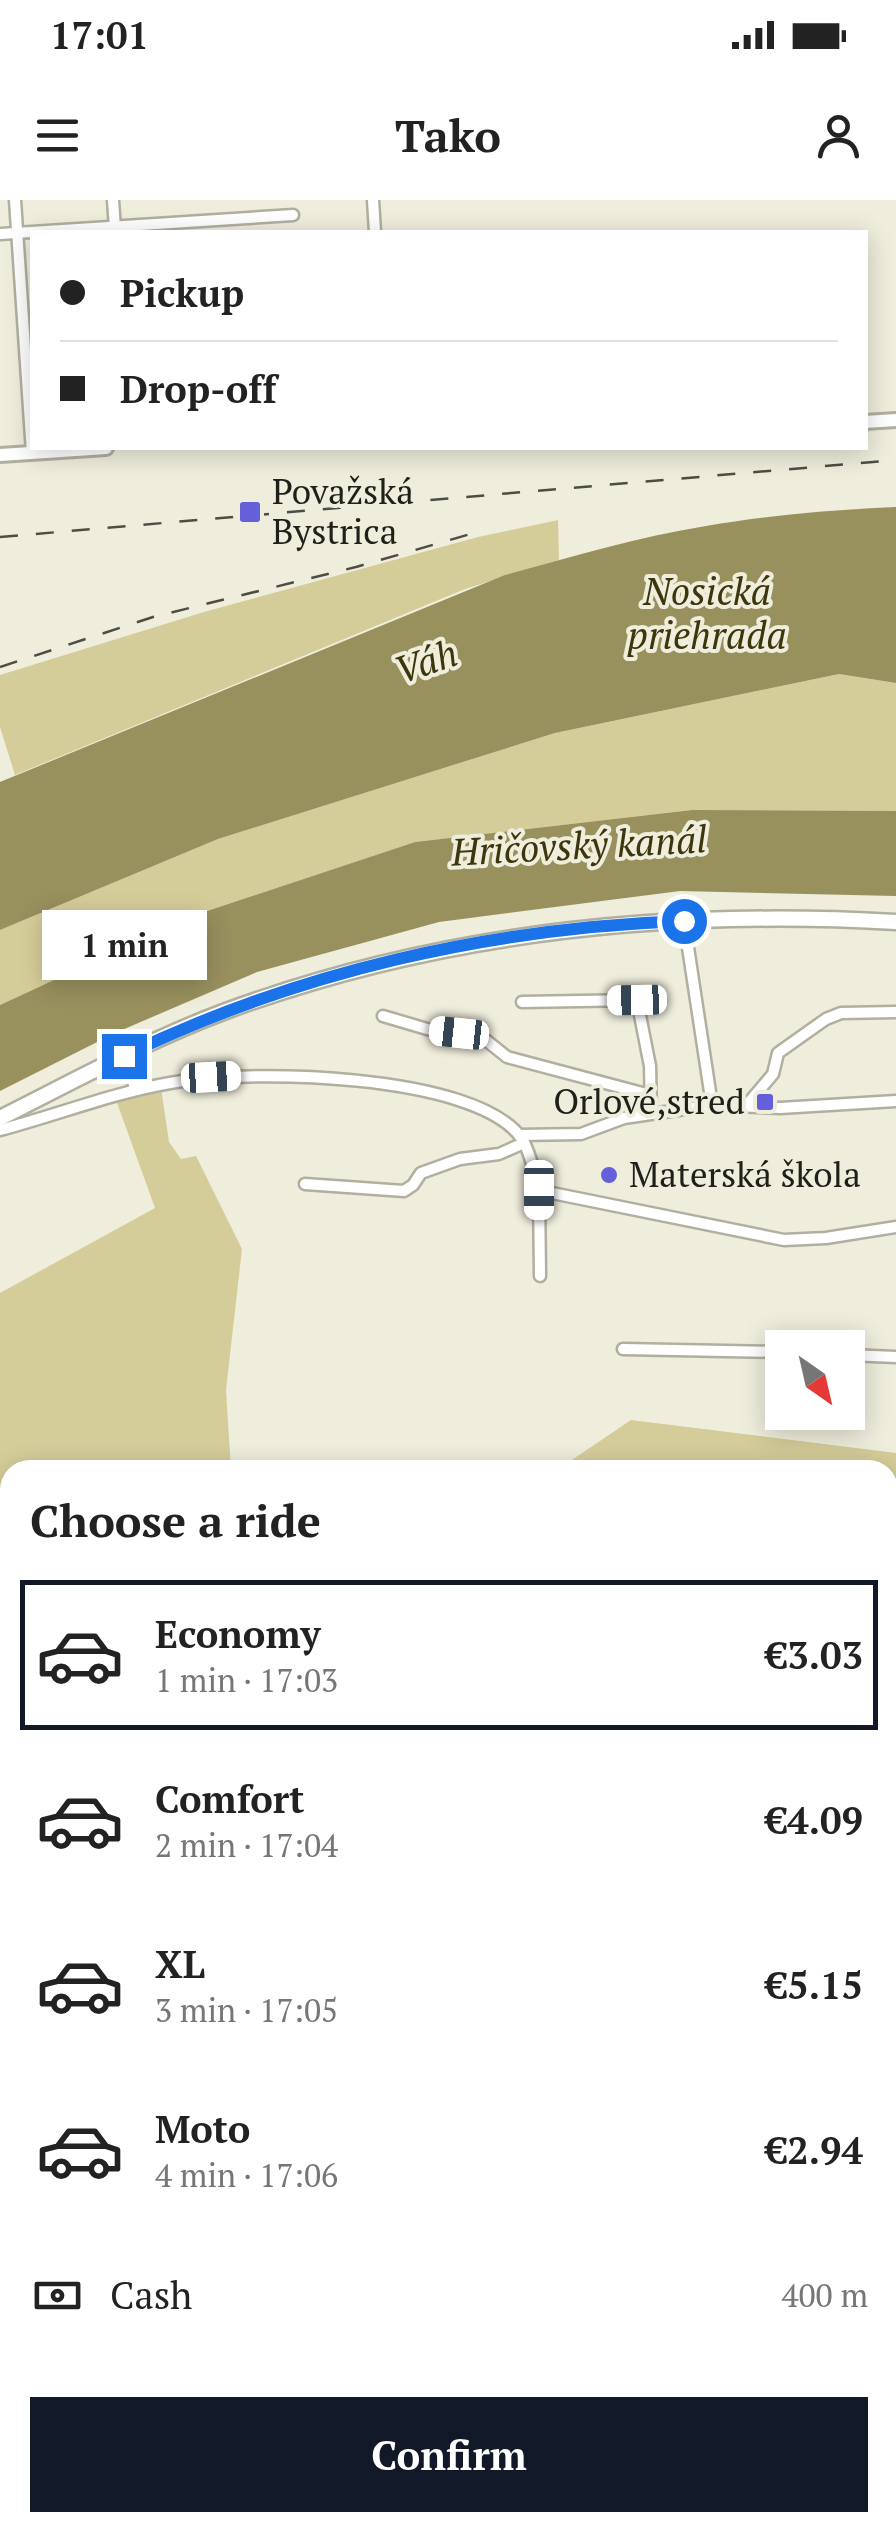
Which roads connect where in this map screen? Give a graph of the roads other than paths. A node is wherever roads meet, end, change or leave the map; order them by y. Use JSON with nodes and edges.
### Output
{"nodes":[{"id":1,"x":15,"y":200,"type":"edge"},
{"id":2,"x":114,"y":200,"type":"edge"},
{"id":3,"x":373,"y":200,"type":"edge"},
{"id":4,"x":294,"y":214,"type":"dead end"},
{"id":5,"x":212,"y":227,"type":"edge"},
{"id":6,"x":115,"y":230,"type":"edge"},
{"id":7,"x":375,"y":230,"type":"edge"},
{"id":8,"x":17,"y":232,"type":"junction"},
{"id":9,"x":30,"y":232,"type":"edge"},
{"id":10,"x":0,"y":234,"type":"edge"},
{"id":11,"x":30,"y":378,"type":"edge"},
{"id":12,"x":896,"y":420,"type":"edge"},
{"id":13,"x":868,"y":422,"type":"edge"},
{"id":14,"x":69,"y":450,"type":"edge"},
{"id":15,"x":32,"y":452,"type":"joint"},
{"id":16,"x":0,"y":455,"type":"edge"},
{"id":17,"x":684,"y":921,"type":"junction"},
{"id":18,"x":896,"y":922,"type":"edge"},
{"id":19,"x":522,"y":1002,"type":"dead end"},
{"id":20,"x":896,"y":1012,"type":"edge"},
{"id":21,"x":383,"y":1016,"type":"dead end"},
{"id":22,"x":124,"y":1056,"type":"junction"},
{"id":23,"x":136,"y":1090,"type":"junction"},
{"id":24,"x":650,"y":1094,"type":"junction"},
{"id":25,"x":896,"y":1101,"type":"edge"},
{"id":26,"x":712,"y":1106,"type":"junction"},
{"id":27,"x":745,"y":1107,"type":"junction"},
{"id":28,"x":651,"y":1113,"type":"junction"},
{"id":29,"x":0,"y":1118,"type":"edge"},
{"id":30,"x":0,"y":1130,"type":"edge"},
{"id":31,"x":522,"y":1139,"type":"junction"},
{"id":32,"x":305,"y":1184,"type":"dead end"},
{"id":33,"x":539,"y":1190,"type":"junction"},
{"id":34,"x":896,"y":1226,"type":"edge"},
{"id":35,"x":540,"y":1276,"type":"dead end"},
{"id":36,"x":623,"y":1349,"type":"dead end"},
{"id":37,"x":765,"y":1352,"type":"edge"},
{"id":38,"x":865,"y":1355,"type":"edge"},
{"id":39,"x":896,"y":1356,"type":"edge"}],
"edges":[{"from":1,"to":8,"type":"street"},
{"from":2,"to":6,"type":"street"},
{"from":3,"to":7,"type":"street"},
{"from":4,"to":5,"type":"street"},
{"from":5,"to":6,"type":"street"},
{"from":8,"to":9,"type":"street"},
{"from":8,"to":10,"type":"street"},
{"from":8,"to":11,"type":"street"},
{"from":12,"to":13,"type":"street"},
{"from":14,"to":15,"type":"street"},
{"from":15,"to":16,"type":"street"},
{"from":17,"to":18,"type":"main road"},
{"from":17,"to":22,"type":"main road"},
{"from":17,"to":26,"type":"street"},
{"from":19,"to":24,"type":"street"},
{"from":20,"to":27,"type":"street"},
{"from":21,"to":24,"type":"street"},
{"from":22,"to":23,"type":"street"},
{"from":22,"to":29,"type":"main road"},
{"from":23,"to":30,"type":"street"},
{"from":23,"to":31,"type":"street"},
{"from":24,"to":28,"type":"street"},
{"from":25,"to":27,"type":"street"},
{"from":26,"to":27,"type":"street"},
{"from":26,"to":28,"type":"street"},
{"from":28,"to":31,"type":"street"},
{"from":31,"to":32,"type":"street"},
{"from":31,"to":33,"type":"street"},
{"from":33,"to":34,"type":"street"},
{"from":33,"to":35,"type":"street"},
{"from":36,"to":37,"type":"street"},
{"from":38,"to":39,"type":"street"}]}
